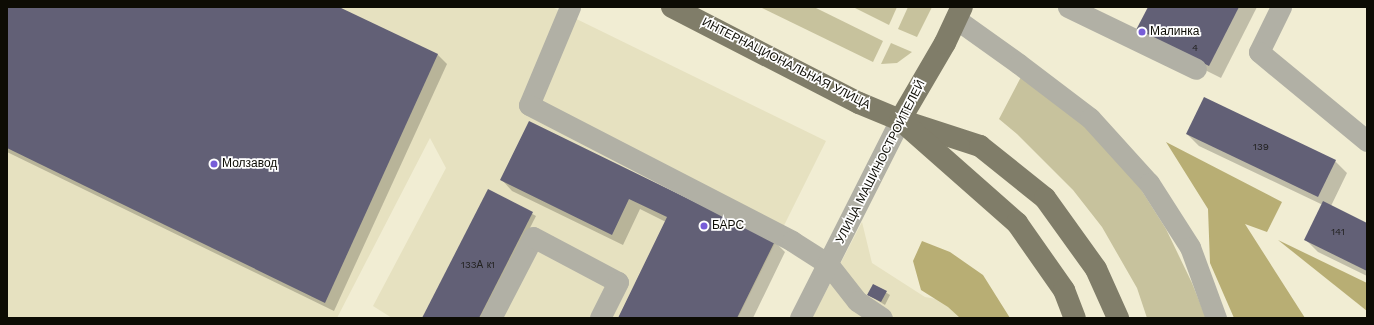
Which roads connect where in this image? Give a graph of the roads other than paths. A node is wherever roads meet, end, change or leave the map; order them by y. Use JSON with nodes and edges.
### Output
{"nodes":[{"id":1,"x":570,"y":7,"type":"edge"},
{"id":2,"x":672,"y":7,"type":"edge"},
{"id":3,"x":1068,"y":7,"type":"edge"},
{"id":4,"x":1281,"y":7,"type":"edge"},
{"id":5,"x":959,"y":13,"type":"edge"},
{"id":6,"x":1196,"y":69,"type":"dead end"},
{"id":7,"x":900,"y":120,"type":"junction"},
{"id":8,"x":1367,"y":141,"type":"edge"},
{"id":9,"x":828,"y":264,"type":"junction"},
{"id":10,"x":491,"y":318,"type":"edge"},
{"id":11,"x":600,"y":318,"type":"edge"},
{"id":12,"x":800,"y":318,"type":"edge"},
{"id":13,"x":882,"y":318,"type":"edge"},
{"id":14,"x":1075,"y":318,"type":"edge"},
{"id":15,"x":1118,"y":318,"type":"edge"},
{"id":16,"x":1216,"y":318,"type":"edge"}],
"edges":[{"from":1,"to":9,"type":"street"},
{"from":2,"to":7,"type":"main road","name":"ИНТЕРНАЦИОНАЛЬНАЯ УЛИЦА"},
{"from":3,"to":6,"type":"street"},
{"from":4,"to":8,"type":"street"},
{"from":5,"to":7,"type":"main road","name":"УЛИЦА МАШИНОСТРОИТЕЛЕЙ"},
{"from":5,"to":16,"type":"street"},
{"from":7,"to":9,"type":"street","name":"УЛИЦА МАШИНОСТРОИТЕЛЕЙ"},
{"from":7,"to":14,"type":"main road","name":"ИНТЕРНАЦИОНАЛЬНАЯ УЛИЦА"},
{"from":7,"to":15,"type":"main road","name":"ИНТЕРНАЦИОНАЛЬНАЯ УЛИЦА"},
{"from":9,"to":12,"type":"street","name":"УЛИЦА МАШИНОСТРОИТЕЛЕЙ"},
{"from":9,"to":13,"type":"street"},
{"from":10,"to":11,"type":"street"}]}
